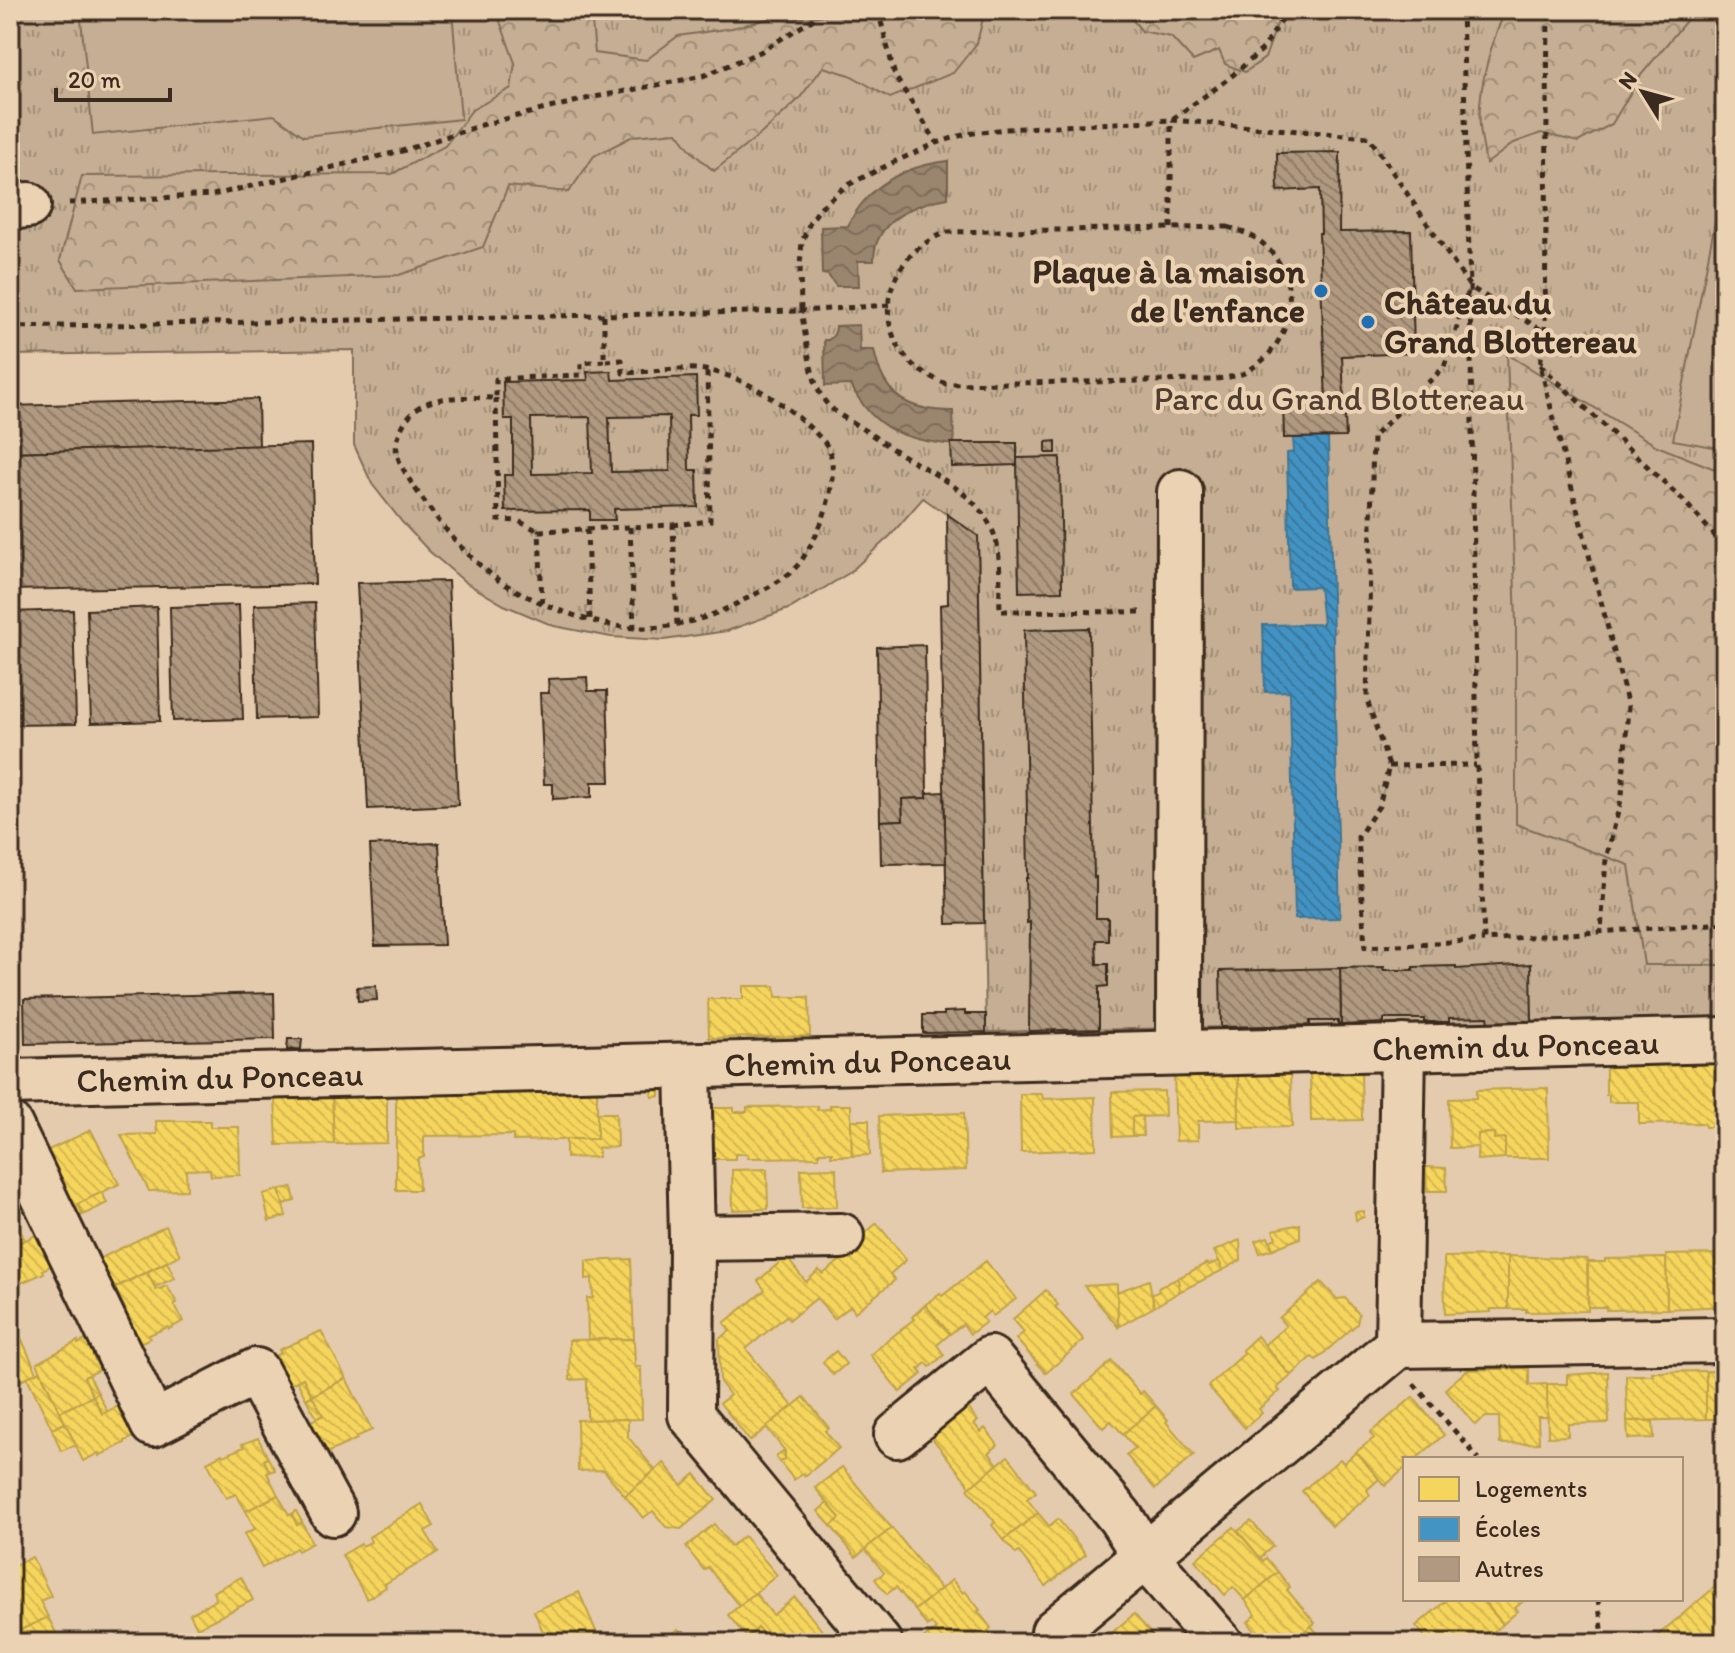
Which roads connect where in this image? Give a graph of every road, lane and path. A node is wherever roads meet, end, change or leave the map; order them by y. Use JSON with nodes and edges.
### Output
{"nodes":[{"id":1,"x":817,"y":10,"type":"edge"},
{"id":2,"x":878,"y":10,"type":"edge"},
{"id":3,"x":1288,"y":10,"type":"edge"},
{"id":4,"x":1462,"y":10,"type":"edge"},
{"id":5,"x":1548,"y":10,"type":"edge"},
{"id":6,"x":1171,"y":120,"type":"junction"},
{"id":7,"x":937,"y":143,"type":"junction"},
{"id":8,"x":19,"y":206,"type":"edge"},
{"id":9,"x":1171,"y":228,"type":"junction"},
{"id":10,"x":1470,"y":287,"type":"junction"},
{"id":11,"x":889,"y":305,"type":"junction"},
{"id":12,"x":801,"y":311,"type":"junction"},
{"id":13,"x":604,"y":315,"type":"junction"},
{"id":14,"x":10,"y":327,"type":"edge"},
{"id":15,"x":1545,"y":332,"type":"junction"},
{"id":16,"x":604,"y":361,"type":"junction"},
{"id":17,"x":1540,"y":365,"type":"junction"},
{"id":18,"x":707,"y":372,"type":"junction"},
{"id":19,"x":496,"y":398,"type":"junction"},
{"id":20,"x":1180,"y":492,"type":"dead end"},
{"id":21,"x":673,"y":525,"type":"junction"},
{"id":22,"x":630,"y":527,"type":"junction"},
{"id":23,"x":587,"y":529,"type":"junction"},
{"id":24,"x":539,"y":531,"type":"junction"},
{"id":25,"x":1725,"y":547,"type":"edge"},
{"id":26,"x":542,"y":603,"type":"junction"},
{"id":27,"x":1181,"y":613,"type":"junction"},
{"id":28,"x":590,"y":619,"type":"junction"},
{"id":29,"x":677,"y":626,"type":"junction"},
{"id":30,"x":634,"y":628,"type":"junction"},
{"id":31,"x":1477,"y":765,"type":"junction"},
{"id":32,"x":1389,"y":766,"type":"junction"},
{"id":33,"x":1725,"y":923,"type":"edge"},
{"id":34,"x":1601,"y":932,"type":"junction"},
{"id":35,"x":1484,"y":940,"type":"junction"},
{"id":36,"x":1725,"y":1040,"type":"edge"},
{"id":37,"x":1403,"y":1047,"type":"junction"},
{"id":38,"x":1179,"y":1053,"type":"junction"},
{"id":39,"x":688,"y":1066,"type":"junction"},
{"id":40,"x":10,"y":1082,"type":"edge"},
{"id":41,"x":10,"y":1126,"type":"edge"},
{"id":42,"x":841,"y":1236,"type":"dead end"},
{"id":43,"x":692,"y":1238,"type":"junction"},
{"id":44,"x":1725,"y":1340,"type":"edge"},
{"id":45,"x":1398,"y":1345,"type":"junction"},
{"id":46,"x":897,"y":1435,"type":"dead end"},
{"id":47,"x":1477,"y":1457,"type":"edge"},
{"id":48,"x":333,"y":1513,"type":"dead end"},
{"id":49,"x":1145,"y":1556,"type":"junction"},
{"id":50,"x":1598,"y":1601,"type":"edge"},
{"id":51,"x":1046,"y":1638,"type":"edge"},
{"id":52,"x":879,"y":1643,"type":"edge"},
{"id":53,"x":1220,"y":1643,"type":"edge"},
{"id":54,"x":1604,"y":1643,"type":"edge"}],
"edges":[{"from":1,"to":8,"type":"path"},
{"from":2,"to":7,"type":"path"},
{"from":3,"to":6,"type":"path"},
{"from":4,"to":10,"type":"path"},
{"from":5,"to":15,"type":"path"},
{"from":6,"to":7,"type":"path"},
{"from":6,"to":9,"type":"path"},
{"from":6,"to":10,"type":"path"},
{"from":7,"to":12,"type":"path"},
{"from":9,"to":11,"type":"path"},
{"from":9,"to":11,"type":"path"},
{"from":10,"to":15,"type":"path"},
{"from":10,"to":31,"type":"path"},
{"from":10,"to":32,"type":"path"},
{"from":11,"to":12,"type":"path"},
{"from":12,"to":13,"type":"path"},
{"from":12,"to":27,"type":"path"},
{"from":13,"to":14,"type":"path"},
{"from":13,"to":16,"type":"path"},
{"from":15,"to":17,"type":"path"},
{"from":16,"to":18,"type":"path"},
{"from":16,"to":19,"type":"path"},
{"from":17,"to":25,"type":"path"},
{"from":17,"to":34,"type":"path"},
{"from":18,"to":21,"type":"path"},
{"from":18,"to":29,"type":"path"},
{"from":19,"to":24,"type":"path"},
{"from":19,"to":26,"type":"path"},
{"from":20,"to":27,"type":"street"},
{"from":21,"to":22,"type":"path"},
{"from":21,"to":29,"type":"path"},
{"from":22,"to":23,"type":"path"},
{"from":22,"to":30,"type":"path"},
{"from":23,"to":24,"type":"path"},
{"from":23,"to":28,"type":"path"},
{"from":24,"to":26,"type":"path"},
{"from":26,"to":28,"type":"path"},
{"from":27,"to":38,"type":"street"},
{"from":28,"to":30,"type":"path"},
{"from":29,"to":30,"type":"path"},
{"from":31,"to":32,"type":"path"},
{"from":31,"to":35,"type":"path"},
{"from":32,"to":35,"type":"path"},
{"from":33,"to":34,"type":"path"},
{"from":34,"to":35,"type":"path"},
{"from":36,"to":37,"type":"street","name":"Chemin du Ponceau"},
{"from":37,"to":38,"type":"street","name":"Chemin du Ponceau"},
{"from":37,"to":45,"type":"street"},
{"from":38,"to":39,"type":"street","name":"Chemin du Ponceau"},
{"from":39,"to":40,"type":"street","name":"Chemin du Ponceau"},
{"from":39,"to":43,"type":"street"},
{"from":41,"to":48,"type":"street"},
{"from":42,"to":43,"type":"street"},
{"from":43,"to":52,"type":"street"},
{"from":44,"to":45,"type":"street"},
{"from":45,"to":47,"type":"path"},
{"from":45,"to":49,"type":"street"},
{"from":46,"to":49,"type":"street"},
{"from":49,"to":51,"type":"street"},
{"from":49,"to":53,"type":"street"},
{"from":50,"to":54,"type":"path"}]}
